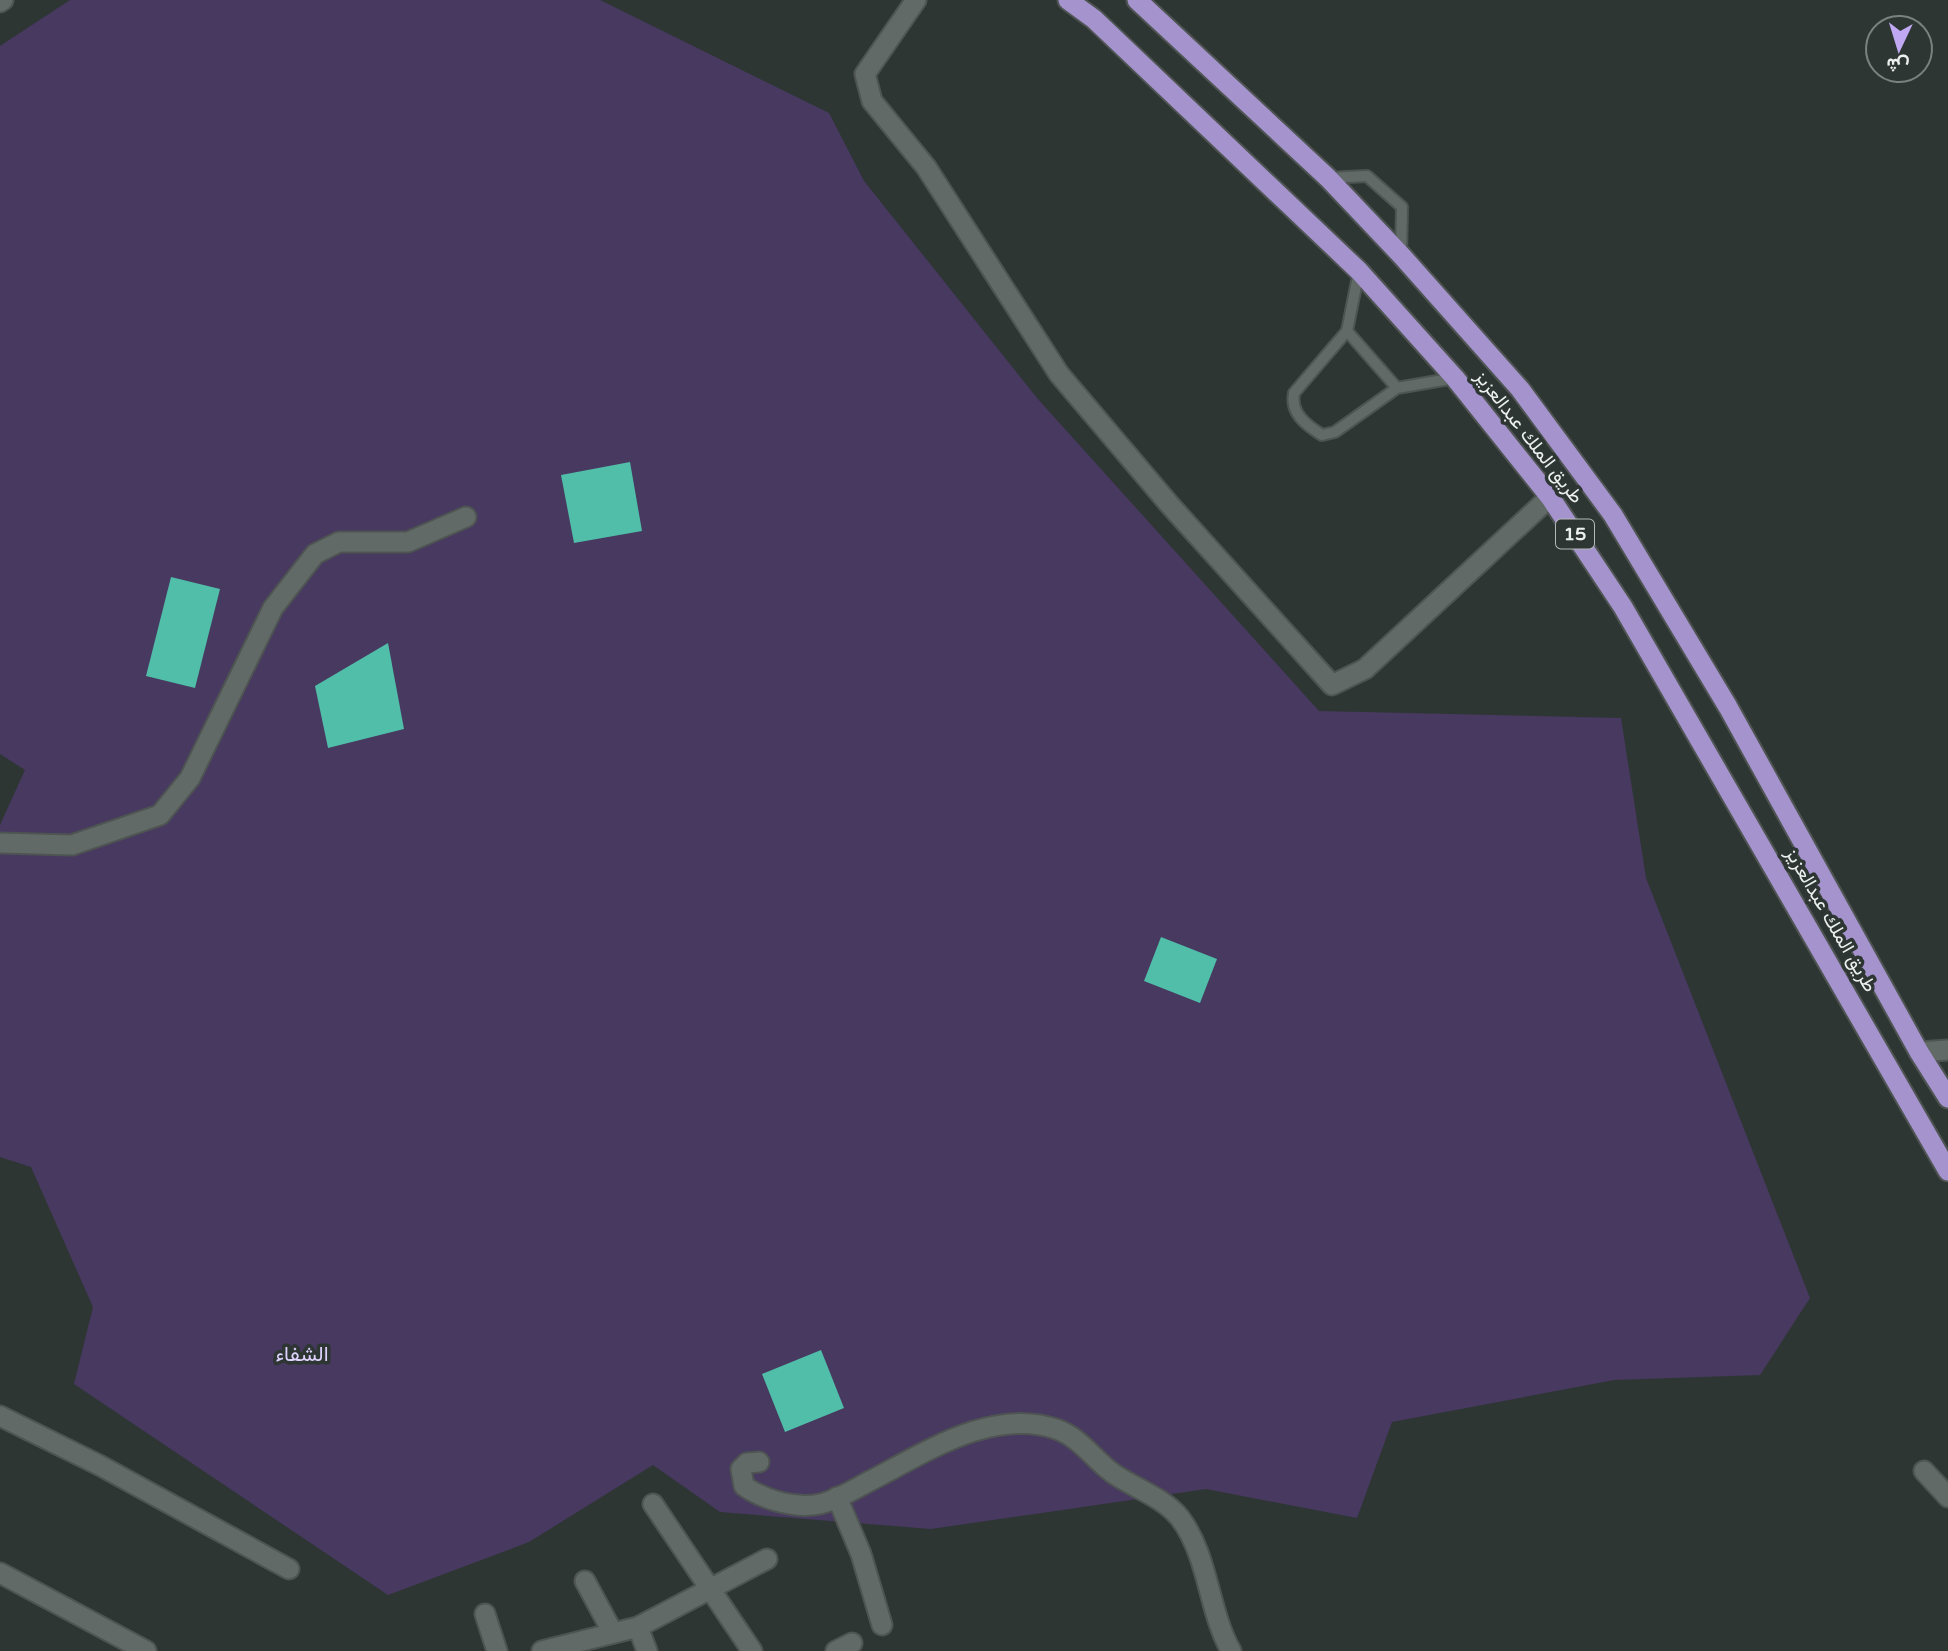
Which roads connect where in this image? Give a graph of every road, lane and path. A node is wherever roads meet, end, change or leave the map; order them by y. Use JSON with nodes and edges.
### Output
{"nodes":[{"id":1,"x":916,"y":0,"type":"edge"},
{"id":2,"x":1068,"y":0,"type":"edge"},
{"id":3,"x":1137,"y":0,"type":"edge"},
{"id":4,"x":1328,"y":178,"type":"junction"},
{"id":5,"x":1401,"y":255,"type":"junction"},
{"id":6,"x":1359,"y":271,"type":"junction"},
{"id":7,"x":1347,"y":331,"type":"junction"},
{"id":8,"x":1455,"y":378,"type":"junction"},
{"id":9,"x":1397,"y":388,"type":"junction"},
{"id":10,"x":1550,"y":498,"type":"junction"},
{"id":11,"x":466,"y":517,"type":"dead end"},
{"id":12,"x":0,"y":843,"type":"edge"},
{"id":13,"x":1948,"y":1050,"type":"edge"},
{"id":14,"x":1919,"y":1052,"type":"junction"},
{"id":15,"x":1946,"y":1092,"type":"edge"},
{"id":16,"x":1948,"y":1171,"type":"edge"},
{"id":17,"x":0,"y":1416,"type":"edge"},
{"id":18,"x":759,"y":1462,"type":"dead end"},
{"id":19,"x":1924,"y":1471,"type":"dead end"},
{"id":20,"x":837,"y":1497,"type":"junction"},
{"id":21,"x":1948,"y":1497,"type":"edge"},
{"id":22,"x":653,"y":1504,"type":"dead end"},
{"id":23,"x":767,"y":1559,"type":"dead end"},
{"id":24,"x":289,"y":1569,"type":"dead end"},
{"id":25,"x":0,"y":1573,"type":"edge"},
{"id":26,"x":585,"y":1581,"type":"dead end"},
{"id":27,"x":711,"y":1591,"type":"junction"},
{"id":28,"x":485,"y":1614,"type":"dead end"},
{"id":29,"x":882,"y":1625,"type":"dead end"},
{"id":30,"x":638,"y":1627,"type":"junction"},
{"id":31,"x":613,"y":1633,"type":"junction"},
{"id":32,"x":146,"y":1651,"type":"edge"},
{"id":33,"x":497,"y":1651,"type":"edge"},
{"id":34,"x":542,"y":1651,"type":"edge"},
{"id":35,"x":647,"y":1651,"type":"edge"},
{"id":36,"x":752,"y":1651,"type":"edge"},
{"id":37,"x":1231,"y":1651,"type":"edge"}],
"edges":[{"from":1,"to":10,"type":"street"},
{"from":2,"to":6,"type":"highway","name":"طريق الملك عبدالعزيز","number":"15"},
{"from":3,"to":4,"type":"highway","name":"طريق الملك عبدالعزيز","number":"15"},
{"from":4,"to":5,"type":"highway","name":"طريق الملك عبدالعزيز","number":"15"},
{"from":4,"to":5,"type":"lane"},
{"from":5,"to":14,"type":"highway","name":"طريق الملك عبدالعزيز","number":"15"},
{"from":6,"to":7,"type":"lane"},
{"from":6,"to":8,"type":"highway","name":"طريق الملك عبدالعزيز","number":"15"},
{"from":7,"to":9,"type":"lane"},
{"from":7,"to":9,"type":"lane"},
{"from":8,"to":9,"type":"lane"},
{"from":8,"to":10,"type":"highway","name":"طريق الملك عبدالعزيز","number":"15"},
{"from":10,"to":16,"type":"highway","name":"طريق الملك عبدالعزيز","number":"15"},
{"from":11,"to":12,"type":"street"},
{"from":13,"to":14,"type":"street"},
{"from":14,"to":15,"type":"highway","name":"طريق الملك عبدالعزيز","number":"15"},
{"from":17,"to":24,"type":"street"},
{"from":18,"to":20,"type":"street"},
{"from":19,"to":21,"type":"street"},
{"from":20,"to":29,"type":"street"},
{"from":20,"to":37,"type":"street"},
{"from":22,"to":27,"type":"street"},
{"from":23,"to":27,"type":"street"},
{"from":25,"to":32,"type":"street"},
{"from":26,"to":31,"type":"street"},
{"from":27,"to":30,"type":"street"},
{"from":27,"to":36,"type":"street"},
{"from":28,"to":33,"type":"street"},
{"from":30,"to":31,"type":"street"},
{"from":30,"to":35,"type":"street"},
{"from":31,"to":34,"type":"street"}]}
